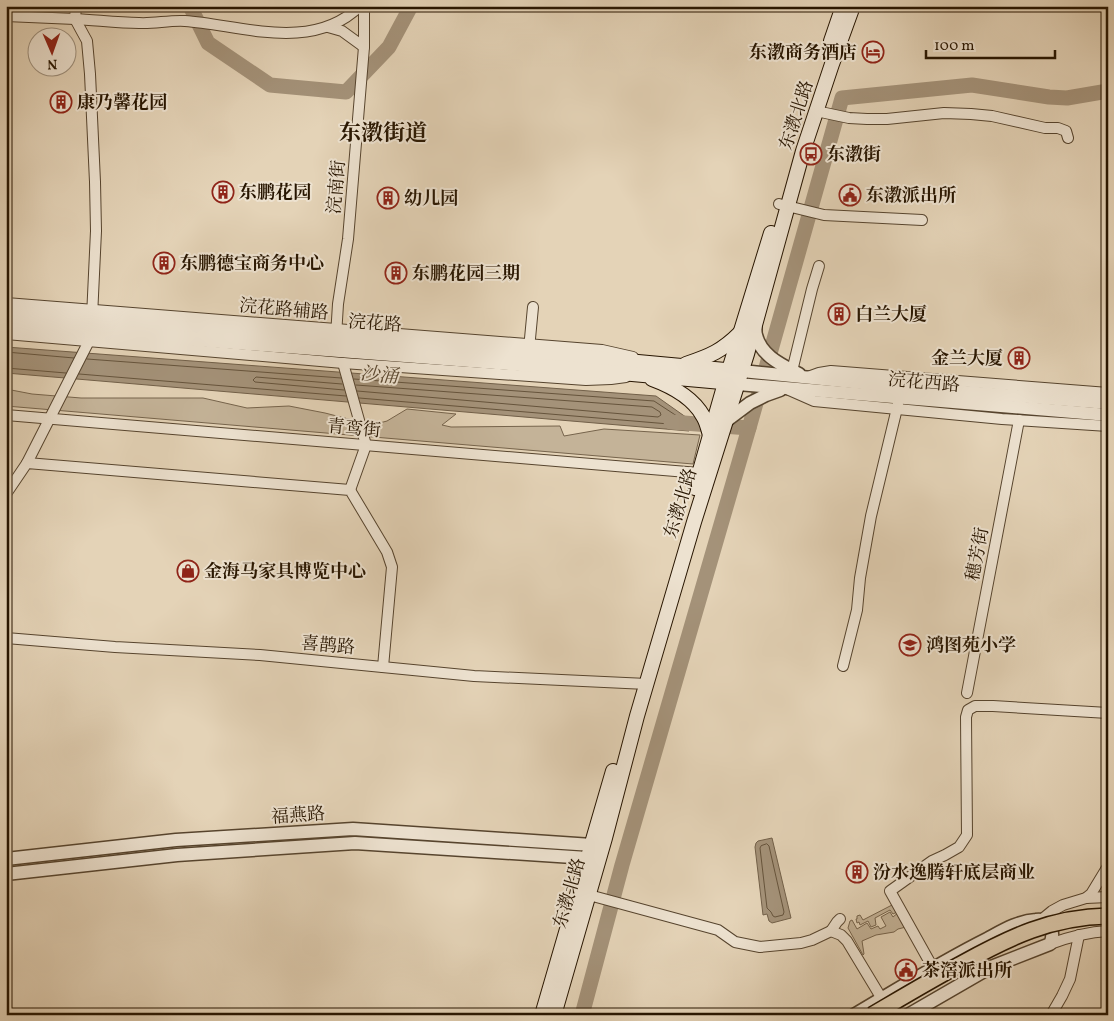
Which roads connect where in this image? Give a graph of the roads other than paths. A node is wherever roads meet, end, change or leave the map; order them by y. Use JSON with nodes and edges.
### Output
{"nodes":[{"id":1,"x":76,"y":6,"type":"edge"},
{"id":2,"x":360,"y":6,"type":"edge"},
{"id":3,"x":364,"y":6,"type":"edge"},
{"id":4,"x":843,"y":6,"type":"edge"},
{"id":5,"x":853,"y":6,"type":"edge"},
{"id":6,"x":6,"y":16,"type":"edge"},
{"id":7,"x":75,"y":19,"type":"junction"},
{"id":8,"x":328,"y":27,"type":"junction"},
{"id":9,"x":364,"y":47,"type":"junction"},
{"id":10,"x":823,"y":112,"type":"junction"},
{"id":11,"x":1068,"y":138,"type":"dead end"},
{"id":12,"x":790,"y":206,"type":"junction"},
{"id":13,"x":922,"y":220,"type":"dead end"},
{"id":14,"x":819,"y":266,"type":"dead end"},
{"id":15,"x":6,"y":303,"type":"edge"},
{"id":16,"x":533,"y":307,"type":"dead end"},
{"id":17,"x":6,"y":312,"type":"edge"},
{"id":18,"x":76,"y":319,"type":"junction"},
{"id":19,"x":6,"y":323,"type":"edge"},
{"id":20,"x":755,"y":323,"type":"junction"},
{"id":21,"x":91,"y":326,"type":"junction"},
{"id":22,"x":741,"y":333,"type":"junction"},
{"id":23,"x":6,"y":334,"type":"edge"},
{"id":24,"x":336,"y":334,"type":"junction"},
{"id":25,"x":530,"y":349,"type":"junction"},
{"id":26,"x":344,"y":363,"type":"junction"},
{"id":27,"x":679,"y":366,"type":"junction"},
{"id":28,"x":645,"y":369,"type":"junction"},
{"id":29,"x":792,"y":371,"type":"junction"},
{"id":30,"x":806,"y":377,"type":"junction"},
{"id":31,"x":739,"y":378,"type":"junction"},
{"id":32,"x":776,"y":382,"type":"junction"},
{"id":33,"x":913,"y":382,"type":"junction"},
{"id":34,"x":1108,"y":393,"type":"edge"},
{"id":35,"x":898,"y":403,"type":"junction"},
{"id":36,"x":1108,"y":403,"type":"edge"},
{"id":37,"x":6,"y":415,"type":"edge"},
{"id":38,"x":1108,"y":415,"type":"edge"},
{"id":39,"x":49,"y":419,"type":"junction"},
{"id":40,"x":715,"y":419,"type":"junction"},
{"id":41,"x":1019,"y":420,"type":"junction"},
{"id":42,"x":1108,"y":426,"type":"edge"},
{"id":43,"x":716,"y":436,"type":"junction"},
{"id":44,"x":366,"y":445,"type":"junction"},
{"id":45,"x":27,"y":463,"type":"junction"},
{"id":46,"x":699,"y":473,"type":"junction"},
{"id":47,"x":350,"y":490,"type":"junction"},
{"id":48,"x":6,"y":494,"type":"edge"},
{"id":49,"x":6,"y":638,"type":"edge"},
{"id":50,"x":843,"y":666,"type":"dead end"},
{"id":51,"x":383,"y":667,"type":"junction"},
{"id":52,"x":642,"y":683,"type":"junction"},
{"id":53,"x":967,"y":693,"type":"dead end"},
{"id":54,"x":1108,"y":713,"type":"edge"},
{"id":55,"x":590,"y":851,"type":"junction"},
{"id":56,"x":6,"y":859,"type":"edge"},
{"id":57,"x":1108,"y":866,"type":"edge"},
{"id":58,"x":6,"y":874,"type":"edge"},
{"id":59,"x":589,"y":895,"type":"junction"},
{"id":60,"x":1086,"y":898,"type":"junction"},
{"id":61,"x":1108,"y":898,"type":"edge"},
{"id":62,"x":1108,"y":916,"type":"edge"},
{"id":63,"x":840,"y":919,"type":"dead end"},
{"id":64,"x":1041,"y":920,"type":"junction"},
{"id":65,"x":1108,"y":926,"type":"edge"},
{"id":66,"x":831,"y":931,"type":"junction"},
{"id":67,"x":1108,"y":931,"type":"edge"},
{"id":68,"x":1079,"y":935,"type":"junction"},
{"id":69,"x":1050,"y":944,"type":"junction"},
{"id":70,"x":933,"y":968,"type":"junction"},
{"id":71,"x":882,"y":999,"type":"junction"},
{"id":72,"x":542,"y":1015,"type":"edge"},
{"id":73,"x":554,"y":1015,"type":"edge"},
{"id":74,"x":854,"y":1015,"type":"edge"},
{"id":75,"x":872,"y":1015,"type":"edge"},
{"id":76,"x":892,"y":1015,"type":"edge"},
{"id":77,"x":908,"y":1015,"type":"edge"},
{"id":78,"x":1051,"y":1015,"type":"edge"}],
"edges":[{"from":1,"to":7,"type":"street"},
{"from":2,"to":8,"type":"street"},
{"from":3,"to":9,"type":"street","name":"浣南街"},
{"from":4,"to":12,"type":"main road","name":"东漖北路"},
{"from":5,"to":10,"type":"main road","name":"东漖北路"},
{"from":6,"to":7,"type":"street"},
{"from":7,"to":8,"type":"street"},
{"from":7,"to":21,"type":"street"},
{"from":8,"to":9,"type":"street"},
{"from":9,"to":24,"type":"street","name":"浣南街"},
{"from":10,"to":11,"type":"street"},
{"from":10,"to":12,"type":"main road","name":"东漖北路"},
{"from":12,"to":13,"type":"street"},
{"from":12,"to":20,"type":"main road","name":"东漖北路"},
{"from":12,"to":22,"type":"main road","name":"东漖北路"},
{"from":14,"to":29,"type":"street"},
{"from":15,"to":18,"type":"street"},
{"from":16,"to":25,"type":"street"},
{"from":17,"to":18,"type":"main road","name":"浣花路"},
{"from":18,"to":19,"type":"main road","name":"浣花路"},
{"from":18,"to":21,"type":"main road","name":"浣花路"},
{"from":20,"to":31,"type":"main road","name":"东漖北路"},
{"from":20,"to":32,"type":"street"},
{"from":21,"to":23,"type":"street"},
{"from":21,"to":24,"type":"main road","name":"浣花路"},
{"from":21,"to":26,"type":"street"},
{"from":21,"to":28,"type":"main road","name":"浣花路"},
{"from":21,"to":39,"type":"street"},
{"from":22,"to":27,"type":"main road"},
{"from":22,"to":31,"type":"main road","name":"东漖北路"},
{"from":24,"to":25,"type":"main road","name":"浣花路"},
{"from":25,"to":28,"type":"main road","name":"浣花路"},
{"from":26,"to":28,"type":"street"},
{"from":26,"to":44,"type":"street"},
{"from":27,"to":28,"type":"main road","name":"浣花路"},
{"from":27,"to":31,"type":"main road","name":"浣花路"},
{"from":28,"to":31,"type":"main road","name":"浣花路"},
{"from":28,"to":40,"type":"main road"},
{"from":29,"to":30,"type":"street"},
{"from":29,"to":32,"type":"street"},
{"from":30,"to":32,"type":"street","name":"浣花西路"},
{"from":30,"to":33,"type":"street","name":"浣花西路"},
{"from":31,"to":32,"type":"street","name":"浣花西路"},
{"from":31,"to":40,"type":"main road","name":"东漖北路"},
{"from":32,"to":35,"type":"street","name":"浣花西路"},
{"from":32,"to":40,"type":"street"},
{"from":33,"to":34,"type":"street"},
{"from":33,"to":36,"type":"street","name":"浣花西路"},
{"from":35,"to":38,"type":"street","name":"浣花西路"},
{"from":35,"to":41,"type":"street"},
{"from":35,"to":50,"type":"street"},
{"from":37,"to":39,"type":"street","name":"青鸾街"},
{"from":39,"to":44,"type":"street","name":"青鸾街"},
{"from":39,"to":45,"type":"street"},
{"from":40,"to":43,"type":"main road","name":"东漖北路"},
{"from":41,"to":42,"type":"street"},
{"from":41,"to":53,"type":"street","name":"穗芳街"},
{"from":43,"to":46,"type":"main road","name":"东漖北路"},
{"from":43,"to":52,"type":"main road","name":"东漖北路"},
{"from":44,"to":46,"type":"street","name":"青鸾街"},
{"from":44,"to":47,"type":"street"},
{"from":45,"to":47,"type":"street"},
{"from":45,"to":48,"type":"street"},
{"from":46,"to":52,"type":"main road","name":"东漖北路"},
{"from":47,"to":51,"type":"street"},
{"from":49,"to":51,"type":"street","name":"喜鹊路"},
{"from":51,"to":52,"type":"street","name":"喜鹊路"},
{"from":52,"to":55,"type":"main road","name":"东漖北路"},
{"from":52,"to":59,"type":"main road","name":"东漖北路"},
{"from":54,"to":70,"type":"street"},
{"from":55,"to":56,"type":"street","name":"福燕路"},
{"from":55,"to":58,"type":"street","name":"福燕路"},
{"from":55,"to":72,"type":"main road","name":"东漖北路"},
{"from":57,"to":60,"type":"street"},
{"from":59,"to":66,"type":"street"},
{"from":59,"to":73,"type":"main road","name":"东漖北路"},
{"from":60,"to":61,"type":"street"},
{"from":60,"to":64,"type":"street"},
{"from":62,"to":75,"type":"main road","bridge":true},
{"from":63,"to":66,"type":"street"},
{"from":64,"to":69,"type":"street"},
{"from":64,"to":70,"type":"street"},
{"from":65,"to":76,"type":"main road"},
{"from":66,"to":71,"type":"street"},
{"from":67,"to":68,"type":"street"},
{"from":68,"to":69,"type":"street"},
{"from":68,"to":78,"type":"street"},
{"from":69,"to":77,"type":"street"},
{"from":70,"to":71,"type":"street"},
{"from":71,"to":74,"type":"street"}]}
